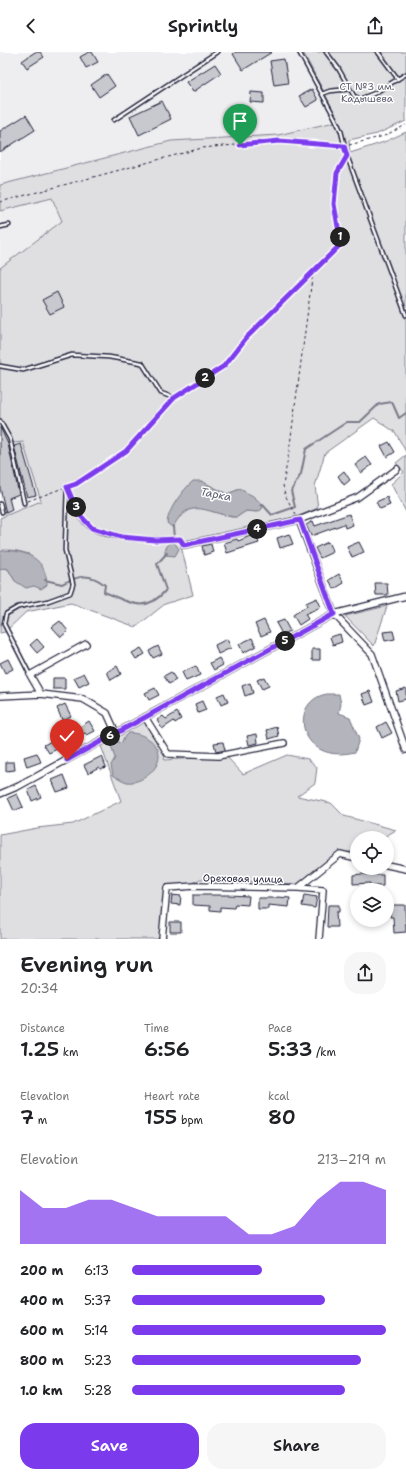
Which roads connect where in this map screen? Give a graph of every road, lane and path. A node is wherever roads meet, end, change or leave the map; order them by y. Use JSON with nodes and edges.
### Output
{"nodes":[{"id":1,"x":217,"y":52,"type":"edge"},
{"id":2,"x":299,"y":52,"type":"edge"},
{"id":3,"x":326,"y":52,"type":"edge"},
{"id":4,"x":378,"y":52,"type":"edge"},
{"id":5,"x":406,"y":74,"type":"edge"},
{"id":6,"x":398,"y":79,"type":"junction"},
{"id":7,"x":350,"y":89,"type":"junction"},
{"id":8,"x":322,"y":94,"type":"junction"},
{"id":9,"x":114,"y":120,"type":"dead end"},
{"id":10,"x":406,"y":125,"type":"edge"},
{"id":11,"x":344,"y":146,"type":"junction"},
{"id":12,"x":347,"y":156,"type":"junction"},
{"id":13,"x":0,"y":202,"type":"edge"},
{"id":14,"x":9,"y":225,"type":"dead end"},
{"id":15,"x":0,"y":228,"type":"edge"},
{"id":16,"x":314,"y":270,"type":"junction"},
{"id":17,"x":406,"y":315,"type":"edge"},
{"id":18,"x":0,"y":366,"type":"edge"},
{"id":19,"x":174,"y":398,"type":"junction"},
{"id":20,"x":0,"y":421,"type":"edge"},
{"id":21,"x":397,"y":469,"type":"dead end"},
{"id":22,"x":67,"y":487,"type":"junction"},
{"id":23,"x":24,"y":502,"type":"joint"},
{"id":24,"x":0,"y":504,"type":"edge"},
{"id":25,"x":2,"y":512,"type":"dead end"},
{"id":26,"x":295,"y":514,"type":"dead end"},
{"id":27,"x":300,"y":520,"type":"junction"},
{"id":28,"x":184,"y":545,"type":"joint"},
{"id":29,"x":406,"y":596,"type":"edge"},
{"id":30,"x":334,"y":614,"type":"junction"},
{"id":31,"x":86,"y":644,"type":"dead end"},
{"id":32,"x":30,"y":675,"type":"junction"},
{"id":33,"x":41,"y":694,"type":"junction"},
{"id":34,"x":0,"y":696,"type":"edge"},
{"id":35,"x":145,"y":717,"type":"junction"},
{"id":36,"x":116,"y":733,"type":"junction"},
{"id":37,"x":284,"y":743,"type":"dead end"},
{"id":38,"x":406,"y":750,"type":"edge"},
{"id":39,"x":0,"y":794,"type":"edge"},
{"id":40,"x":350,"y":856,"type":"edge"},
{"id":41,"x":394,"y":866,"type":"edge"},
{"id":42,"x":406,"y":869,"type":"edge"},
{"id":43,"x":298,"y":888,"type":"junction"},
{"id":44,"x":162,"y":939,"type":"edge"},
{"id":45,"x":319,"y":939,"type":"edge"}],
"edges":[{"from":1,"to":9,"type":"lane"},
{"from":2,"to":8,"type":"lane"},
{"from":3,"to":7,"type":"lane"},
{"from":4,"to":6,"type":"lane"},
{"from":5,"to":6,"type":"lane"},
{"from":6,"to":7,"type":"lane"},
{"from":7,"to":8,"type":"lane"},
{"from":8,"to":11,"type":"lane"},
{"from":10,"to":11,"type":"path"},
{"from":11,"to":12,"type":"lane"},
{"from":11,"to":13,"type":"path"},
{"from":12,"to":16,"type":"path"},
{"from":12,"to":17,"type":"lane"},
{"from":14,"to":15,"type":"lane"},
{"from":16,"to":19,"type":"path"},
{"from":16,"to":26,"type":"path"},
{"from":18,"to":19,"type":"lane"},
{"from":19,"to":22,"type":"path"},
{"from":20,"to":23,"type":"lane"},
{"from":21,"to":27,"type":"street"},
{"from":22,"to":23,"type":"path"},
{"from":22,"to":28,"type":"lane"},
{"from":22,"to":32,"type":"lane"},
{"from":24,"to":25,"type":"lane"},
{"from":27,"to":28,"type":"street"},
{"from":27,"to":30,"type":"street"},
{"from":29,"to":30,"type":"street"},
{"from":30,"to":35,"type":"street"},
{"from":30,"to":38,"type":"street"},
{"from":31,"to":32,"type":"street"},
{"from":32,"to":33,"type":"street"},
{"from":33,"to":34,"type":"street"},
{"from":33,"to":36,"type":"street"},
{"from":35,"to":36,"type":"street"},
{"from":35,"to":37,"type":"street"},
{"from":36,"to":39,"type":"street"},
{"from":40,"to":43,"type":"street"},
{"from":41,"to":42,"type":"street"},
{"from":43,"to":44,"type":"street","name":"Ореховая улица"},
{"from":43,"to":45,"type":"street"}]}
